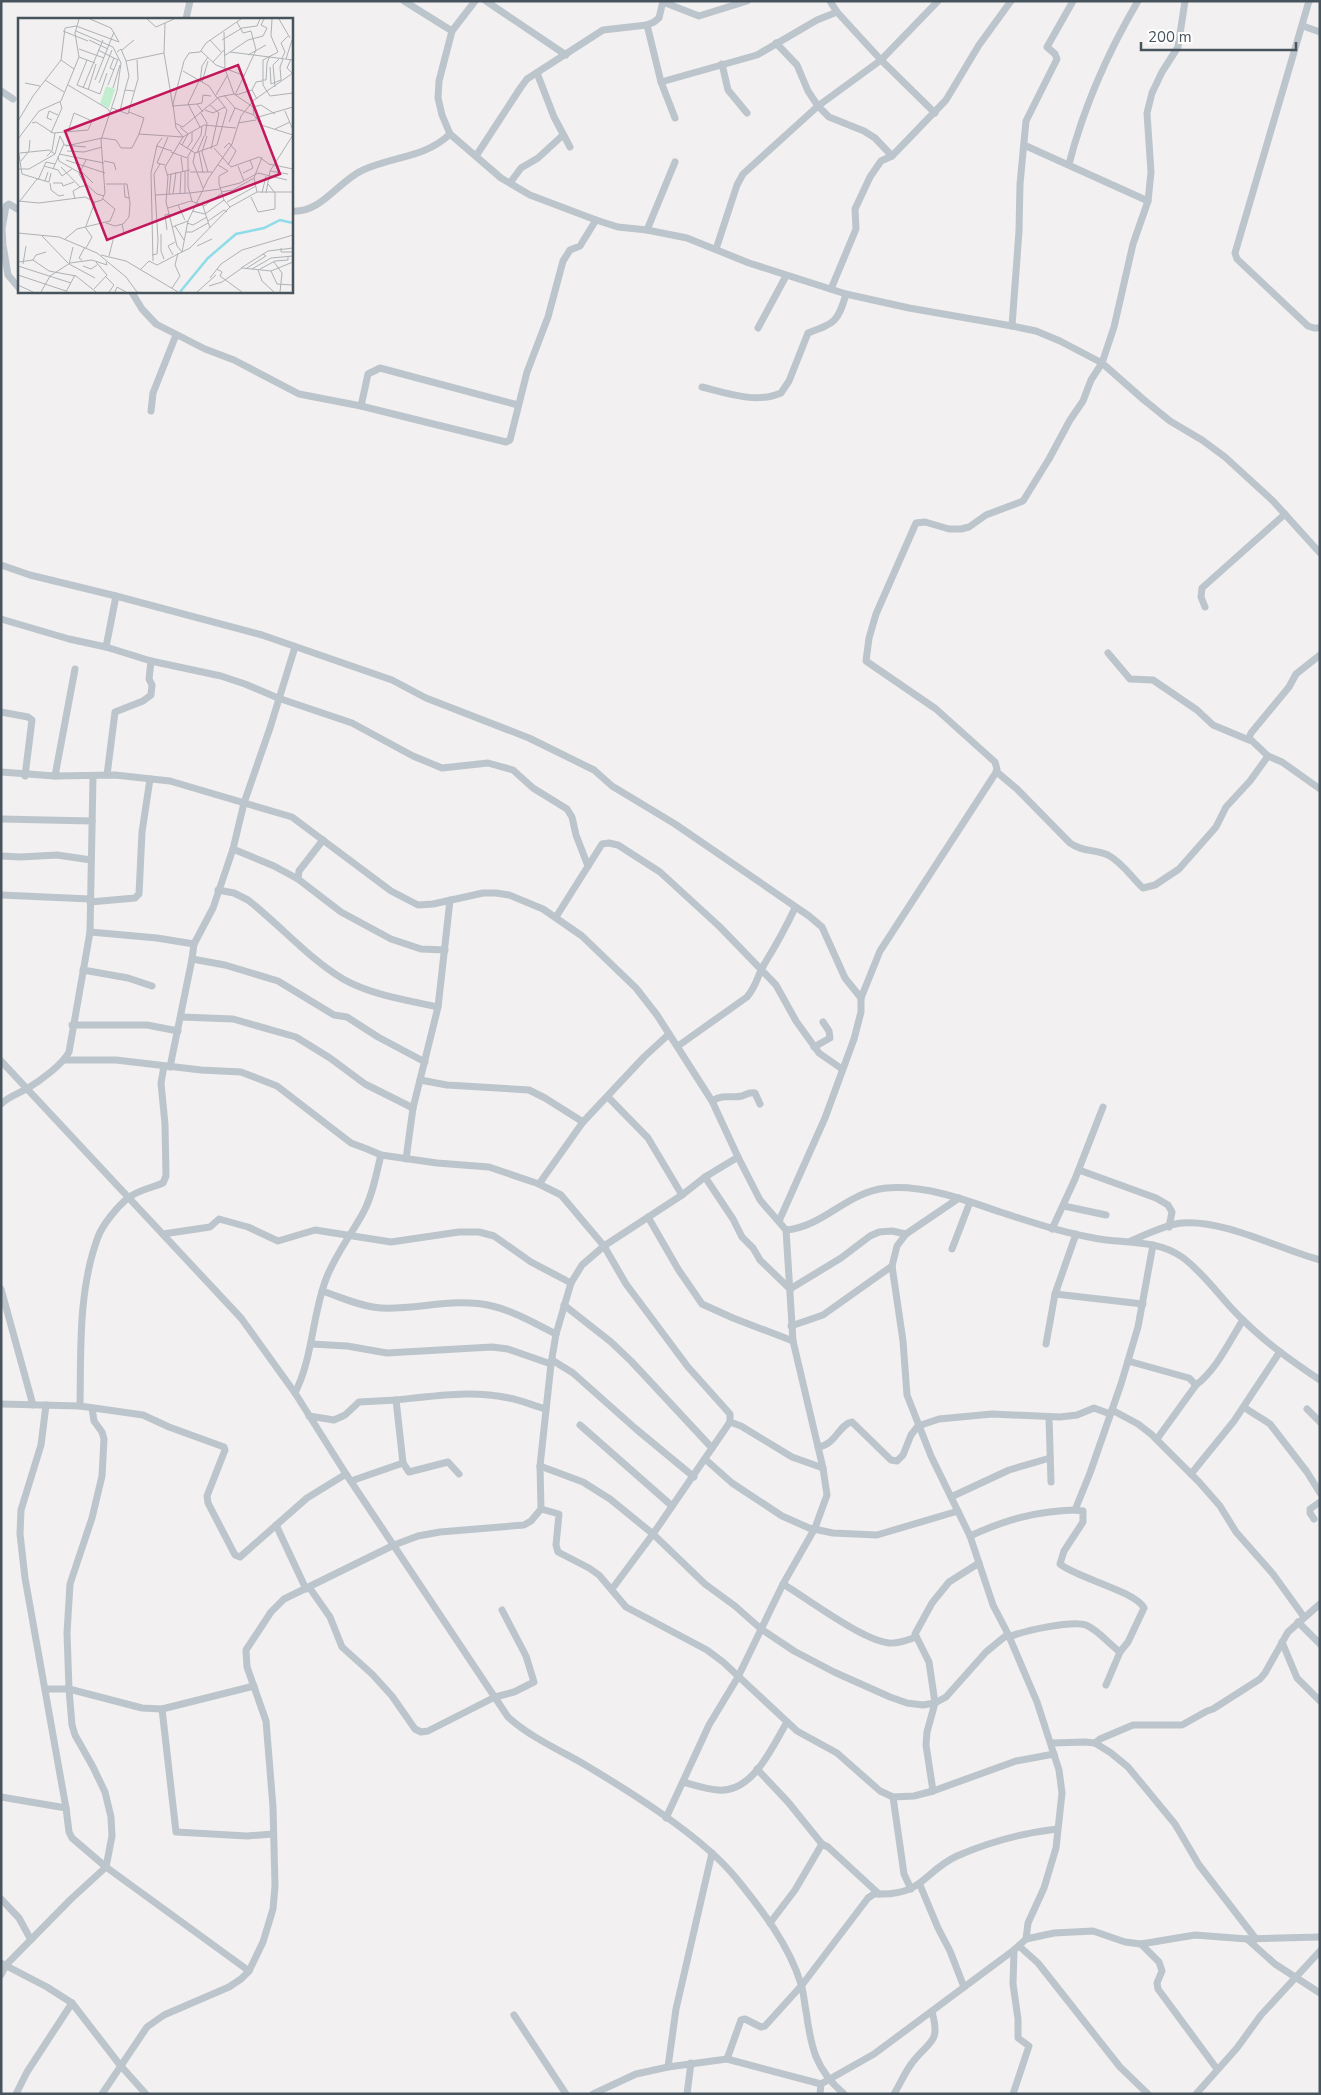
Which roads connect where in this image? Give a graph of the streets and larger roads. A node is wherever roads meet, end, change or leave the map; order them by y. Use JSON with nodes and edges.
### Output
{"nodes":[{"id":1,"x":190,"y":1,"type":"edge"},
{"id":2,"x":404,"y":1,"type":"edge"},
{"id":3,"x":476,"y":1,"type":"edge"},
{"id":4,"x":486,"y":1,"type":"edge"},
{"id":5,"x":748,"y":1,"type":"edge"},
{"id":6,"x":830,"y":1,"type":"edge"},
{"id":7,"x":938,"y":1,"type":"edge"},
{"id":8,"x":1011,"y":1,"type":"edge"},
{"id":9,"x":1072,"y":1,"type":"edge"},
{"id":10,"x":1138,"y":1,"type":"edge"},
{"id":11,"x":1185,"y":1,"type":"edge"},
{"id":12,"x":1309,"y":1,"type":"edge"},
{"id":13,"x":663,"y":2,"type":"edge"},
{"id":14,"x":837,"y":12,"type":"junction"},
{"id":15,"x":186,"y":18,"type":"edge"},
{"id":16,"x":647,"y":25,"type":"junction"},
{"id":17,"x":1302,"y":26,"type":"junction"},
{"id":18,"x":452,"y":31,"type":"junction"},
{"id":19,"x":1320,"y":32,"type":"edge"},
{"id":20,"x":776,"y":43,"type":"junction"},
{"id":21,"x":566,"y":55,"type":"junction"},
{"id":22,"x":881,"y":60,"type":"junction"},
{"id":23,"x":722,"y":64,"type":"junction"},
{"id":24,"x":538,"y":73,"type":"junction"},
{"id":25,"x":661,"y":82,"type":"junction"},
{"id":26,"x":1,"y":91,"type":"edge"},
{"id":27,"x":13,"y":99,"type":"dead end"},
{"id":28,"x":818,"y":106,"type":"junction"},
{"id":29,"x":747,"y":113,"type":"dead end"},
{"id":30,"x":935,"y":113,"type":"junction"},
{"id":31,"x":675,"y":118,"type":"dead end"},
{"id":32,"x":450,"y":134,"type":"junction"},
{"id":33,"x":563,"y":135,"type":"junction"},
{"id":34,"x":1024,"y":145,"type":"junction"},
{"id":35,"x":570,"y":147,"type":"dead end"},
{"id":36,"x":476,"y":156,"type":"junction"},
{"id":37,"x":892,"y":156,"type":"junction"},
{"id":38,"x":675,"y":162,"type":"dead end"},
{"id":39,"x":1069,"y":164,"type":"junction"},
{"id":40,"x":510,"y":183,"type":"junction"},
{"id":41,"x":1148,"y":201,"type":"junction"},
{"id":42,"x":18,"y":209,"type":"edge"},
{"id":43,"x":292,"y":211,"type":"edge"},
{"id":44,"x":596,"y":220,"type":"junction"},
{"id":45,"x":647,"y":230,"type":"junction"},
{"id":46,"x":716,"y":249,"type":"junction"},
{"id":47,"x":786,"y":276,"type":"junction"},
{"id":48,"x":18,"y":287,"type":"edge"},
{"id":49,"x":830,"y":289,"type":"junction"},
{"id":50,"x":132,"y":292,"type":"edge"},
{"id":51,"x":846,"y":294,"type":"junction"},
{"id":52,"x":1012,"y":326,"type":"junction"},
{"id":53,"x":758,"y":328,"type":"dead end"},
{"id":54,"x":1320,"y":328,"type":"edge"},
{"id":55,"x":176,"y":335,"type":"junction"},
{"id":56,"x":1102,"y":363,"type":"junction"},
{"id":57,"x":702,"y":387,"type":"dead end"},
{"id":58,"x":518,"y":405,"type":"junction"},
{"id":59,"x":361,"y":406,"type":"junction"},
{"id":60,"x":151,"y":411,"type":"dead end"},
{"id":61,"x":1285,"y":514,"type":"junction"},
{"id":62,"x":1319,"y":553,"type":"edge"},
{"id":63,"x":1,"y":565,"type":"edge"},
{"id":64,"x":116,"y":596,"type":"junction"},
{"id":65,"x":1205,"y":607,"type":"dead end"},
{"id":66,"x":1,"y":620,"type":"edge"},
{"id":67,"x":106,"y":647,"type":"junction"},
{"id":68,"x":295,"y":647,"type":"junction"},
{"id":69,"x":1108,"y":653,"type":"dead end"},
{"id":70,"x":1318,"y":660,"type":"edge"},
{"id":71,"x":151,"y":661,"type":"junction"},
{"id":72,"x":75,"y":669,"type":"dead end"},
{"id":73,"x":278,"y":698,"type":"junction"},
{"id":74,"x":1,"y":712,"type":"edge"},
{"id":75,"x":1250,"y":740,"type":"junction"},
{"id":76,"x":1268,"y":756,"type":"junction"},
{"id":77,"x":1,"y":772,"type":"edge"},
{"id":78,"x":998,"y":773,"type":"dead end"},
{"id":79,"x":107,"y":775,"type":"junction"},
{"id":80,"x":25,"y":776,"type":"junction"},
{"id":81,"x":56,"y":776,"type":"junction"},
{"id":82,"x":93,"y":776,"type":"junction"},
{"id":83,"x":150,"y":779,"type":"junction"},
{"id":84,"x":1320,"y":789,"type":"edge"},
{"id":85,"x":244,"y":803,"type":"junction"},
{"id":86,"x":1,"y":819,"type":"edge"},
{"id":87,"x":92,"y":821,"type":"junction"},
{"id":88,"x":323,"y":840,"type":"junction"},
{"id":89,"x":233,"y":849,"type":"junction"},
{"id":90,"x":1,"y":856,"type":"edge"},
{"id":91,"x":91,"y":860,"type":"junction"},
{"id":92,"x":588,"y":866,"type":"junction"},
{"id":93,"x":298,"y":879,"type":"junction"},
{"id":94,"x":218,"y":890,"type":"junction"},
{"id":95,"x":1,"y":895,"type":"edge"},
{"id":96,"x":90,"y":900,"type":"junction"},
{"id":97,"x":450,"y":900,"type":"junction"},
{"id":98,"x":795,"y":908,"type":"junction"},
{"id":99,"x":556,"y":917,"type":"junction"},
{"id":100,"x":90,"y":932,"type":"junction"},
{"id":101,"x":194,"y":944,"type":"junction"},
{"id":102,"x":446,"y":950,"type":"junction"},
{"id":103,"x":192,"y":959,"type":"junction"},
{"id":104,"x":83,"y":970,"type":"junction"},
{"id":105,"x":761,"y":970,"type":"junction"},
{"id":106,"x":152,"y":986,"type":"dead end"},
{"id":107,"x":860,"y":998,"type":"junction"},
{"id":108,"x":438,"y":1007,"type":"junction"},
{"id":109,"x":181,"y":1016,"type":"junction"},
{"id":110,"x":823,"y":1022,"type":"dead end"},
{"id":111,"x":72,"y":1025,"type":"junction"},
{"id":112,"x":178,"y":1031,"type":"junction"},
{"id":113,"x":669,"y":1034,"type":"junction"},
{"id":114,"x":678,"y":1046,"type":"junction"},
{"id":115,"x":814,"y":1047,"type":"junction"},
{"id":116,"x":65,"y":1060,"type":"junction"},
{"id":117,"x":1,"y":1061,"type":"edge"},
{"id":118,"x":425,"y":1062,"type":"junction"},
{"id":119,"x":167,"y":1066,"type":"junction"},
{"id":120,"x":842,"y":1069,"type":"junction"},
{"id":121,"x":420,"y":1080,"type":"junction"},
{"id":122,"x":28,"y":1088,"type":"junction"},
{"id":123,"x":608,"y":1097,"type":"junction"},
{"id":124,"x":712,"y":1101,"type":"junction"},
{"id":125,"x":1,"y":1104,"type":"edge"},
{"id":126,"x":760,"y":1104,"type":"dead end"},
{"id":127,"x":1103,"y":1107,"type":"dead end"},
{"id":128,"x":413,"y":1108,"type":"junction"},
{"id":129,"x":583,"y":1122,"type":"junction"},
{"id":130,"x":381,"y":1154,"type":"junction"},
{"id":131,"x":738,"y":1157,"type":"junction"},
{"id":132,"x":406,"y":1159,"type":"junction"},
{"id":133,"x":1079,"y":1170,"type":"junction"},
{"id":134,"x":705,"y":1177,"type":"junction"},
{"id":135,"x":539,"y":1184,"type":"junction"},
{"id":136,"x":682,"y":1195,"type":"junction"},
{"id":137,"x":128,"y":1198,"type":"junction"},
{"id":138,"x":959,"y":1198,"type":"junction"},
{"id":139,"x":970,"y":1202,"type":"junction"},
{"id":140,"x":1064,"y":1206,"type":"junction"},
{"id":141,"x":1106,"y":1214,"type":"dead end"},
{"id":142,"x":648,"y":1217,"type":"junction"},
{"id":143,"x":779,"y":1221,"type":"junction"},
{"id":144,"x":1169,"y":1227,"type":"junction"},
{"id":145,"x":1052,"y":1229,"type":"junction"},
{"id":146,"x":786,"y":1230,"type":"junction"},
{"id":147,"x":163,"y":1234,"type":"junction"},
{"id":148,"x":906,"y":1234,"type":"junction"},
{"id":149,"x":1076,"y":1234,"type":"junction"},
{"id":150,"x":349,"y":1235,"type":"junction"},
{"id":151,"x":1130,"y":1241,"type":"junction"},
{"id":152,"x":1153,"y":1245,"type":"junction"},
{"id":153,"x":604,"y":1246,"type":"junction"},
{"id":154,"x":952,"y":1249,"type":"dead end"},
{"id":155,"x":1320,"y":1260,"type":"edge"},
{"id":156,"x":892,"y":1266,"type":"junction"},
{"id":157,"x":571,"y":1283,"type":"junction"},
{"id":158,"x":790,"y":1289,"type":"junction"},
{"id":159,"x":1,"y":1290,"type":"edge"},
{"id":160,"x":322,"y":1291,"type":"junction"},
{"id":161,"x":1055,"y":1294,"type":"junction"},
{"id":162,"x":1143,"y":1304,"type":"junction"},
{"id":163,"x":564,"y":1305,"type":"junction"},
{"id":164,"x":1242,"y":1320,"type":"junction"},
{"id":165,"x":791,"y":1326,"type":"junction"},
{"id":166,"x":556,"y":1334,"type":"junction"},
{"id":167,"x":793,"y":1341,"type":"junction"},
{"id":168,"x":311,"y":1344,"type":"junction"},
{"id":169,"x":1046,"y":1344,"type":"dead end"},
{"id":170,"x":1279,"y":1353,"type":"junction"},
{"id":171,"x":1128,"y":1361,"type":"junction"},
{"id":172,"x":552,"y":1362,"type":"junction"},
{"id":173,"x":1320,"y":1380,"type":"edge"},
{"id":174,"x":1196,"y":1385,"type":"junction"},
{"id":175,"x":295,"y":1393,"type":"junction"},
{"id":176,"x":396,"y":1400,"type":"junction"},
{"id":177,"x":1,"y":1404,"type":"edge"},
{"id":178,"x":33,"y":1405,"type":"junction"},
{"id":179,"x":46,"y":1405,"type":"junction"},
{"id":180,"x":80,"y":1406,"type":"junction"},
{"id":181,"x":1244,"y":1407,"type":"junction"},
{"id":182,"x":92,"y":1408,"type":"junction"},
{"id":183,"x":546,"y":1409,"type":"junction"},
{"id":184,"x":1307,"y":1409,"type":"dead end"},
{"id":185,"x":1111,"y":1412,"type":"junction"},
{"id":186,"x":309,"y":1416,"type":"junction"},
{"id":187,"x":1048,"y":1417,"type":"junction"},
{"id":188,"x":730,"y":1422,"type":"junction"},
{"id":189,"x":1320,"y":1422,"type":"edge"},
{"id":190,"x":580,"y":1425,"type":"dead end"},
{"id":191,"x":918,"y":1426,"type":"junction"},
{"id":192,"x":1157,"y":1439,"type":"junction"},
{"id":193,"x":818,"y":1447,"type":"junction"},
{"id":194,"x":712,"y":1448,"type":"junction"},
{"id":195,"x":1050,"y":1458,"type":"junction"},
{"id":196,"x":705,"y":1459,"type":"junction"},
{"id":197,"x":403,"y":1463,"type":"junction"},
{"id":198,"x":540,"y":1466,"type":"junction"},
{"id":199,"x":824,"y":1468,"type":"junction"},
{"id":200,"x":346,"y":1474,"type":"junction"},
{"id":201,"x":459,"y":1474,"type":"dead end"},
{"id":202,"x":1191,"y":1474,"type":"junction"},
{"id":203,"x":694,"y":1477,"type":"junction"},
{"id":204,"x":351,"y":1481,"type":"junction"},
{"id":205,"x":1051,"y":1482,"type":"dead end"},
{"id":206,"x":1320,"y":1493,"type":"edge"},
{"id":207,"x":951,"y":1497,"type":"junction"},
{"id":208,"x":1320,"y":1502,"type":"edge"},
{"id":209,"x":672,"y":1506,"type":"junction"},
{"id":210,"x":541,"y":1509,"type":"junction"},
{"id":211,"x":1075,"y":1510,"type":"junction"},
{"id":212,"x":958,"y":1511,"type":"junction"},
{"id":213,"x":1314,"y":1520,"type":"dead end"},
{"id":214,"x":276,"y":1525,"type":"junction"},
{"id":215,"x":815,"y":1528,"type":"junction"},
{"id":216,"x":653,"y":1534,"type":"junction"},
{"id":217,"x":970,"y":1536,"type":"junction"},
{"id":218,"x":394,"y":1545,"type":"junction"},
{"id":219,"x":979,"y":1563,"type":"junction"},
{"id":220,"x":783,"y":1584,"type":"junction"},
{"id":221,"x":308,"y":1588,"type":"junction"},
{"id":222,"x":612,"y":1589,"type":"junction"},
{"id":223,"x":1320,"y":1604,"type":"edge"},
{"id":224,"x":502,"y":1610,"type":"dead end"},
{"id":225,"x":1301,"y":1619,"type":"junction"},
{"id":226,"x":761,"y":1630,"type":"junction"},
{"id":227,"x":1009,"y":1635,"type":"junction"},
{"id":228,"x":916,"y":1637,"type":"junction"},
{"id":229,"x":1282,"y":1642,"type":"junction"},
{"id":230,"x":1320,"y":1644,"type":"edge"},
{"id":231,"x":1120,"y":1652,"type":"junction"},
{"id":232,"x":738,"y":1677,"type":"junction"},
{"id":233,"x":1106,"y":1685,"type":"dead end"},
{"id":234,"x":254,"y":1686,"type":"junction"},
{"id":235,"x":46,"y":1689,"type":"junction"},
{"id":236,"x":69,"y":1689,"type":"junction"},
{"id":237,"x":495,"y":1697,"type":"junction"},
{"id":238,"x":1320,"y":1701,"type":"edge"},
{"id":239,"x":935,"y":1703,"type":"junction"},
{"id":240,"x":162,"y":1709,"type":"junction"},
{"id":241,"x":787,"y":1722,"type":"junction"},
{"id":242,"x":1052,"y":1743,"type":"junction"},
{"id":243,"x":1095,"y":1743,"type":"junction"},
{"id":244,"x":1054,"y":1754,"type":"junction"},
{"id":245,"x":757,"y":1769,"type":"junction"},
{"id":246,"x":683,"y":1782,"type":"junction"},
{"id":247,"x":933,"y":1791,"type":"junction"},
{"id":248,"x":1,"y":1797,"type":"edge"},
{"id":249,"x":893,"y":1797,"type":"junction"},
{"id":250,"x":66,"y":1808,"type":"junction"},
{"id":251,"x":666,"y":1818,"type":"junction"},
{"id":252,"x":1057,"y":1829,"type":"junction"},
{"id":253,"x":273,"y":1834,"type":"junction"},
{"id":254,"x":822,"y":1844,"type":"junction"},
{"id":255,"x":712,"y":1853,"type":"junction"},
{"id":256,"x":106,"y":1867,"type":"junction"},
{"id":257,"x":904,"y":1874,"type":"junction"},
{"id":258,"x":920,"y":1884,"type":"junction"},
{"id":259,"x":911,"y":1889,"type":"junction"},
{"id":260,"x":901,"y":1893,"type":"junction"},
{"id":261,"x":879,"y":1894,"type":"junction"},
{"id":262,"x":1,"y":1899,"type":"edge"},
{"id":263,"x":770,"y":1923,"type":"junction"},
{"id":264,"x":1320,"y":1936,"type":"edge"},
{"id":265,"x":1026,"y":1939,"type":"junction"},
{"id":266,"x":1247,"y":1939,"type":"junction"},
{"id":267,"x":1256,"y":1939,"type":"junction"},
{"id":268,"x":31,"y":1940,"type":"junction"},
{"id":269,"x":1141,"y":1944,"type":"junction"},
{"id":270,"x":1016,"y":1948,"type":"junction"},
{"id":271,"x":1320,"y":1951,"type":"edge"},
{"id":272,"x":4,"y":1964,"type":"edge"},
{"id":273,"x":249,"y":1970,"type":"junction"},
{"id":274,"x":1,"y":1975,"type":"edge"},
{"id":275,"x":1296,"y":1978,"type":"junction"},
{"id":276,"x":802,"y":1985,"type":"junction"},
{"id":277,"x":964,"y":1987,"type":"junction"},
{"id":278,"x":1320,"y":1994,"type":"edge"},
{"id":279,"x":72,"y":2003,"type":"junction"},
{"id":280,"x":932,"y":2012,"type":"junction"},
{"id":281,"x":514,"y":2016,"type":"dead end"},
{"id":282,"x":727,"y":2059,"type":"junction"},
{"id":283,"x":691,"y":2063,"type":"junction"},
{"id":284,"x":120,"y":2065,"type":"junction"},
{"id":285,"x":668,"y":2067,"type":"junction"},
{"id":286,"x":1217,"y":2069,"type":"junction"},
{"id":287,"x":824,"y":2082,"type":"junction"},
{"id":288,"x":16,"y":2094,"type":"edge"},
{"id":289,"x":102,"y":2094,"type":"edge"},
{"id":290,"x":146,"y":2094,"type":"edge"},
{"id":291,"x":566,"y":2094,"type":"edge"},
{"id":292,"x":593,"y":2094,"type":"edge"},
{"id":293,"x":687,"y":2094,"type":"edge"},
{"id":294,"x":820,"y":2094,"type":"edge"},
{"id":295,"x":844,"y":2094,"type":"edge"},
{"id":296,"x":894,"y":2094,"type":"edge"},
{"id":297,"x":1013,"y":2094,"type":"edge"},
{"id":298,"x":1148,"y":2094,"type":"edge"},
{"id":299,"x":1196,"y":2094,"type":"edge"}],
"edges":[{"from":1,"to":15,"type":"street"},
{"from":2,"to":18,"type":"street"},
{"from":3,"to":18,"type":"street"},
{"from":4,"to":21,"type":"street"},
{"from":5,"to":13,"type":"street"},
{"from":6,"to":14,"type":"street"},
{"from":7,"to":22,"type":"street"},
{"from":8,"to":30,"type":"street"},
{"from":9,"to":34,"type":"street"},
{"from":10,"to":39,"type":"street"},
{"from":11,"to":41,"type":"street"},
{"from":12,"to":17,"type":"street"},
{"from":13,"to":16,"type":"street"},
{"from":14,"to":20,"type":"street"},
{"from":14,"to":22,"type":"street"},
{"from":16,"to":21,"type":"street"},
{"from":16,"to":25,"type":"street"},
{"from":17,"to":19,"type":"street"},
{"from":17,"to":54,"type":"street"},
{"from":18,"to":32,"type":"street"},
{"from":20,"to":23,"type":"street"},
{"from":20,"to":28,"type":"street"},
{"from":21,"to":24,"type":"street"},
{"from":22,"to":28,"type":"street"},
{"from":22,"to":30,"type":"street"},
{"from":23,"to":25,"type":"street"},
{"from":23,"to":29,"type":"street"},
{"from":24,"to":33,"type":"street"},
{"from":24,"to":36,"type":"street"},
{"from":25,"to":31,"type":"street"},
{"from":26,"to":27,"type":"street"},
{"from":28,"to":37,"type":"street"},
{"from":28,"to":46,"type":"street"},
{"from":30,"to":37,"type":"street"},
{"from":32,"to":36,"type":"street"},
{"from":32,"to":43,"type":"street"},
{"from":33,"to":35,"type":"street"},
{"from":33,"to":40,"type":"street"},
{"from":34,"to":39,"type":"street"},
{"from":34,"to":52,"type":"street"},
{"from":36,"to":40,"type":"street"},
{"from":37,"to":49,"type":"street"},
{"from":38,"to":45,"type":"street"},
{"from":39,"to":41,"type":"street"},
{"from":40,"to":44,"type":"street"},
{"from":41,"to":56,"type":"street"},
{"from":42,"to":48,"type":"street"},
{"from":44,"to":45,"type":"street"},
{"from":44,"to":58,"type":"street"},
{"from":45,"to":46,"type":"street"},
{"from":46,"to":47,"type":"street"},
{"from":47,"to":49,"type":"street"},
{"from":47,"to":53,"type":"street"},
{"from":49,"to":51,"type":"street"},
{"from":50,"to":55,"type":"street"},
{"from":51,"to":52,"type":"street"},
{"from":51,"to":57,"type":"street"},
{"from":52,"to":56,"type":"street"},
{"from":55,"to":59,"type":"street"},
{"from":55,"to":60,"type":"street"},
{"from":56,"to":61,"type":"street"},
{"from":56,"to":107,"type":"street"},
{"from":58,"to":59,"type":"street"},
{"from":58,"to":59,"type":"street"},
{"from":61,"to":62,"type":"street"},
{"from":61,"to":65,"type":"street"},
{"from":63,"to":64,"type":"street"},
{"from":64,"to":67,"type":"street"},
{"from":64,"to":68,"type":"street"},
{"from":66,"to":67,"type":"street"},
{"from":67,"to":71,"type":"street"},
{"from":68,"to":73,"type":"street"},
{"from":68,"to":98,"type":"street"},
{"from":69,"to":75,"type":"street"},
{"from":70,"to":75,"type":"street"},
{"from":71,"to":73,"type":"street"},
{"from":71,"to":79,"type":"street"},
{"from":72,"to":81,"type":"street"},
{"from":73,"to":85,"type":"street"},
{"from":73,"to":92,"type":"street"},
{"from":74,"to":80,"type":"street"},
{"from":75,"to":76,"type":"street"},
{"from":76,"to":78,"type":"street"},
{"from":76,"to":84,"type":"street"},
{"from":77,"to":80,"type":"street"},
{"from":79,"to":82,"type":"street"},
{"from":79,"to":83,"type":"street"},
{"from":80,"to":81,"type":"street"},
{"from":81,"to":82,"type":"street"},
{"from":82,"to":87,"type":"street"},
{"from":83,"to":85,"type":"street"},
{"from":83,"to":96,"type":"street"},
{"from":85,"to":88,"type":"street"},
{"from":85,"to":89,"type":"street"},
{"from":86,"to":87,"type":"street"},
{"from":87,"to":91,"type":"street"},
{"from":88,"to":93,"type":"street"},
{"from":88,"to":97,"type":"street"},
{"from":89,"to":93,"type":"street"},
{"from":89,"to":94,"type":"street"},
{"from":90,"to":91,"type":"street"},
{"from":91,"to":96,"type":"street"},
{"from":92,"to":99,"type":"street"},
{"from":92,"to":105,"type":"street"},
{"from":93,"to":102,"type":"street"},
{"from":94,"to":101,"type":"street"},
{"from":94,"to":108,"type":"street"},
{"from":95,"to":96,"type":"street"},
{"from":96,"to":100,"type":"street"},
{"from":97,"to":99,"type":"street"},
{"from":97,"to":102,"type":"street"},
{"from":98,"to":105,"type":"street"},
{"from":98,"to":107,"type":"street"},
{"from":99,"to":113,"type":"street"},
{"from":100,"to":101,"type":"street"},
{"from":100,"to":104,"type":"street"},
{"from":101,"to":103,"type":"street"},
{"from":102,"to":108,"type":"street"},
{"from":103,"to":109,"type":"street"},
{"from":103,"to":118,"type":"street"},
{"from":104,"to":106,"type":"street"},
{"from":104,"to":111,"type":"street"},
{"from":105,"to":114,"type":"street"},
{"from":105,"to":115,"type":"street"},
{"from":107,"to":120,"type":"street"},
{"from":108,"to":118,"type":"street"},
{"from":109,"to":112,"type":"street"},
{"from":109,"to":128,"type":"street"},
{"from":110,"to":115,"type":"street"},
{"from":111,"to":112,"type":"street"},
{"from":111,"to":116,"type":"street"},
{"from":112,"to":119,"type":"street"},
{"from":113,"to":114,"type":"street"},
{"from":113,"to":123,"type":"street"},
{"from":114,"to":124,"type":"street"},
{"from":115,"to":120,"type":"street"},
{"from":116,"to":119,"type":"street"},
{"from":116,"to":122,"type":"street"},
{"from":117,"to":122,"type":"street"},
{"from":118,"to":121,"type":"street"},
{"from":119,"to":130,"type":"street"},
{"from":119,"to":137,"type":"street"},
{"from":120,"to":143,"type":"street"},
{"from":121,"to":128,"type":"street"},
{"from":121,"to":129,"type":"street"},
{"from":122,"to":125,"type":"street"},
{"from":122,"to":137,"type":"street"},
{"from":123,"to":129,"type":"street"},
{"from":123,"to":136,"type":"street"},
{"from":124,"to":126,"type":"street"},
{"from":124,"to":131,"type":"street"},
{"from":127,"to":133,"type":"street"},
{"from":128,"to":132,"type":"street"},
{"from":129,"to":135,"type":"street"},
{"from":130,"to":132,"type":"street"},
{"from":130,"to":150,"type":"street"},
{"from":131,"to":134,"type":"street"},
{"from":131,"to":143,"type":"street"},
{"from":132,"to":135,"type":"street"},
{"from":133,"to":140,"type":"street"},
{"from":133,"to":144,"type":"street"},
{"from":134,"to":136,"type":"street"},
{"from":134,"to":158,"type":"street"},
{"from":135,"to":153,"type":"street"},
{"from":136,"to":142,"type":"street"},
{"from":137,"to":147,"type":"street"},
{"from":137,"to":180,"type":"street"},
{"from":138,"to":139,"type":"street"},
{"from":138,"to":146,"type":"street"},
{"from":138,"to":148,"type":"street"},
{"from":139,"to":145,"type":"street"},
{"from":139,"to":154,"type":"street"},
{"from":140,"to":141,"type":"street"},
{"from":140,"to":145,"type":"street"},
{"from":142,"to":153,"type":"street"},
{"from":142,"to":167,"type":"street"},
{"from":143,"to":146,"type":"street"},
{"from":144,"to":151,"type":"street"},
{"from":144,"to":155,"type":"street"},
{"from":145,"to":149,"type":"street"},
{"from":146,"to":158,"type":"street"},
{"from":147,"to":150,"type":"street"},
{"from":147,"to":175,"type":"street"},
{"from":148,"to":156,"type":"street"},
{"from":148,"to":158,"type":"street"},
{"from":149,"to":151,"type":"street"},
{"from":149,"to":161,"type":"street"},
{"from":150,"to":157,"type":"street"},
{"from":150,"to":160,"type":"street"},
{"from":151,"to":152,"type":"street"},
{"from":152,"to":162,"type":"street"},
{"from":152,"to":164,"type":"street"},
{"from":153,"to":157,"type":"street"},
{"from":153,"to":188,"type":"street"},
{"from":156,"to":165,"type":"street"},
{"from":156,"to":191,"type":"street"},
{"from":157,"to":163,"type":"street"},
{"from":158,"to":165,"type":"street"},
{"from":159,"to":178,"type":"street"},
{"from":160,"to":166,"type":"street"},
{"from":160,"to":168,"type":"street"},
{"from":161,"to":162,"type":"street"},
{"from":161,"to":169,"type":"street"},
{"from":162,"to":171,"type":"street"},
{"from":163,"to":166,"type":"street"},
{"from":163,"to":194,"type":"street"},
{"from":164,"to":170,"type":"street"},
{"from":164,"to":174,"type":"street"},
{"from":165,"to":167,"type":"street"},
{"from":166,"to":172,"type":"street"},
{"from":167,"to":193,"type":"street"},
{"from":168,"to":172,"type":"street"},
{"from":168,"to":175,"type":"street"},
{"from":170,"to":173,"type":"street"},
{"from":170,"to":181,"type":"street"},
{"from":171,"to":174,"type":"street"},
{"from":171,"to":185,"type":"street"},
{"from":172,"to":183,"type":"street"},
{"from":172,"to":203,"type":"street"},
{"from":174,"to":192,"type":"street"},
{"from":175,"to":186,"type":"street"},
{"from":176,"to":183,"type":"street"},
{"from":176,"to":186,"type":"street"},
{"from":176,"to":197,"type":"street"},
{"from":177,"to":178,"type":"street"},
{"from":178,"to":179,"type":"street"},
{"from":179,"to":180,"type":"street"},
{"from":179,"to":235,"type":"street"},
{"from":180,"to":182,"type":"street"},
{"from":181,"to":202,"type":"street"},
{"from":181,"to":206,"type":"street"},
{"from":182,"to":214,"type":"street"},
{"from":182,"to":236,"type":"street"},
{"from":183,"to":198,"type":"street"},
{"from":184,"to":189,"type":"street"},
{"from":185,"to":187,"type":"street"},
{"from":185,"to":192,"type":"street"},
{"from":185,"to":211,"type":"street"},
{"from":186,"to":200,"type":"street"},
{"from":187,"to":191,"type":"street"},
{"from":187,"to":195,"type":"street"},
{"from":188,"to":194,"type":"street"},
{"from":188,"to":199,"type":"street"},
{"from":190,"to":209,"type":"street"},
{"from":191,"to":193,"type":"street"},
{"from":191,"to":207,"type":"street"},
{"from":192,"to":202,"type":"street"},
{"from":193,"to":199,"type":"street"},
{"from":194,"to":196,"type":"street"},
{"from":195,"to":205,"type":"street"},
{"from":195,"to":207,"type":"street"},
{"from":196,"to":203,"type":"street"},
{"from":196,"to":215,"type":"street"},
{"from":197,"to":201,"type":"street"},
{"from":197,"to":204,"type":"street"},
{"from":198,"to":210,"type":"street"},
{"from":198,"to":216,"type":"street"},
{"from":199,"to":215,"type":"street"},
{"from":200,"to":204,"type":"street"},
{"from":200,"to":214,"type":"street"},
{"from":202,"to":225,"type":"street"},
{"from":203,"to":209,"type":"street"},
{"from":204,"to":218,"type":"street"},
{"from":207,"to":212,"type":"street"},
{"from":208,"to":213,"type":"street"},
{"from":209,"to":216,"type":"street"},
{"from":210,"to":218,"type":"street"},
{"from":210,"to":222,"type":"street"},
{"from":211,"to":217,"type":"street"},
{"from":211,"to":231,"type":"street"},
{"from":212,"to":215,"type":"street"},
{"from":212,"to":217,"type":"street"},
{"from":214,"to":221,"type":"street"},
{"from":215,"to":220,"type":"street"},
{"from":216,"to":222,"type":"street"},
{"from":216,"to":226,"type":"street"},
{"from":217,"to":219,"type":"street"},
{"from":218,"to":221,"type":"street"},
{"from":218,"to":237,"type":"street"},
{"from":219,"to":227,"type":"street"},
{"from":219,"to":228,"type":"street"},
{"from":220,"to":226,"type":"street"},
{"from":220,"to":228,"type":"street"},
{"from":221,"to":234,"type":"street"},
{"from":221,"to":237,"type":"street"},
{"from":222,"to":232,"type":"street"},
{"from":223,"to":225,"type":"street"},
{"from":224,"to":237,"type":"street"},
{"from":225,"to":229,"type":"street"},
{"from":225,"to":230,"type":"street"},
{"from":226,"to":232,"type":"street"},
{"from":226,"to":239,"type":"street"},
{"from":227,"to":231,"type":"street"},
{"from":227,"to":239,"type":"street"},
{"from":227,"to":242,"type":"street"},
{"from":228,"to":239,"type":"street"},
{"from":229,"to":238,"type":"street"},
{"from":229,"to":243,"type":"street"},
{"from":231,"to":233,"type":"street"},
{"from":232,"to":241,"type":"street"},
{"from":232,"to":246,"type":"street"},
{"from":234,"to":240,"type":"street"},
{"from":234,"to":253,"type":"street"},
{"from":235,"to":236,"type":"street"},
{"from":235,"to":250,"type":"street"},
{"from":236,"to":240,"type":"street"},
{"from":236,"to":256,"type":"street"},
{"from":237,"to":251,"type":"street"},
{"from":239,"to":247,"type":"street"},
{"from":240,"to":253,"type":"street"},
{"from":241,"to":245,"type":"street"},
{"from":241,"to":249,"type":"street"},
{"from":242,"to":243,"type":"street"},
{"from":242,"to":244,"type":"street"},
{"from":243,"to":267,"type":"street"},
{"from":244,"to":247,"type":"street"},
{"from":244,"to":252,"type":"street"},
{"from":245,"to":246,"type":"street"},
{"from":245,"to":254,"type":"street"},
{"from":246,"to":251,"type":"street"},
{"from":247,"to":249,"type":"street"},
{"from":248,"to":250,"type":"street"},
{"from":249,"to":257,"type":"street"},
{"from":250,"to":256,"type":"street"},
{"from":251,"to":255,"type":"street"},
{"from":252,"to":258,"type":"street"},
{"from":252,"to":265,"type":"street"},
{"from":253,"to":273,"type":"street"},
{"from":254,"to":261,"type":"street"},
{"from":254,"to":263,"type":"street"},
{"from":255,"to":263,"type":"street"},
{"from":255,"to":285,"type":"street"},
{"from":256,"to":268,"type":"street"},
{"from":256,"to":273,"type":"street"},
{"from":257,"to":259,"type":"street"},
{"from":257,"to":260,"type":"street"},
{"from":258,"to":259,"type":"street"},
{"from":258,"to":277,"type":"street"},
{"from":259,"to":260,"type":"street"},
{"from":260,"to":261,"type":"street"},
{"from":261,"to":276,"type":"street"},
{"from":262,"to":268,"type":"street"},
{"from":263,"to":276,"type":"street"},
{"from":264,"to":267,"type":"street"},
{"from":265,"to":269,"type":"street"},
{"from":265,"to":270,"type":"street"},
{"from":266,"to":267,"type":"street"},
{"from":266,"to":269,"type":"street"},
{"from":266,"to":275,"type":"street"},
{"from":268,"to":272,"type":"street"},
{"from":269,"to":286,"type":"street"},
{"from":270,"to":277,"type":"street"},
{"from":270,"to":297,"type":"street"},
{"from":270,"to":298,"type":"street"},
{"from":271,"to":275,"type":"street"},
{"from":272,"to":274,"type":"street"},
{"from":272,"to":279,"type":"street"},
{"from":273,"to":284,"type":"street"},
{"from":275,"to":278,"type":"street"},
{"from":275,"to":286,"type":"street"},
{"from":276,"to":282,"type":"street"},
{"from":276,"to":287,"type":"street"},
{"from":277,"to":280,"type":"street"},
{"from":279,"to":284,"type":"street"},
{"from":279,"to":288,"type":"street"},
{"from":280,"to":287,"type":"street"},
{"from":280,"to":296,"type":"street"},
{"from":281,"to":291,"type":"street"},
{"from":282,"to":283,"type":"street"},
{"from":282,"to":287,"type":"street"},
{"from":283,"to":285,"type":"street"},
{"from":283,"to":293,"type":"street"},
{"from":284,"to":289,"type":"street"},
{"from":284,"to":290,"type":"street"},
{"from":285,"to":292,"type":"street"},
{"from":286,"to":299,"type":"street"},
{"from":287,"to":294,"type":"street"},
{"from":287,"to":295,"type":"street"}]}
